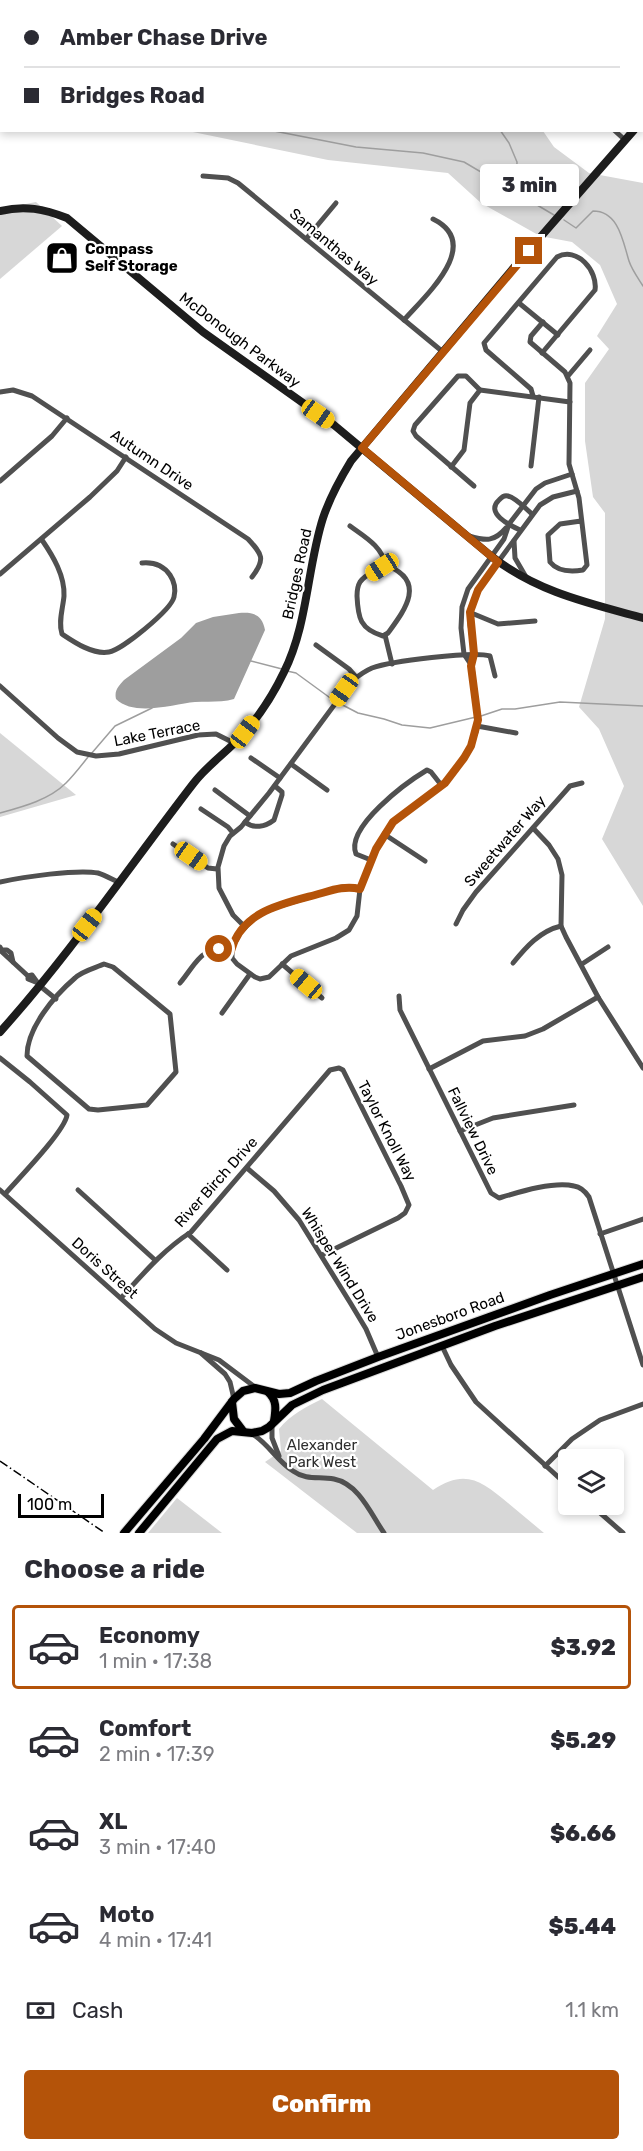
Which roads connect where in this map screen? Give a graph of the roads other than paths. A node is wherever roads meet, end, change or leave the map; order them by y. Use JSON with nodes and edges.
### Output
{"nodes":[{"id":1,"x":616,"y":132,"type":"edge"},
{"id":2,"x":632,"y":132,"type":"edge"},
{"id":3,"x":625,"y":140,"type":"junction"},
{"id":4,"x":203,"y":177,"type":"dead end"},
{"id":5,"x":336,"y":203,"type":"dead end"},
{"id":6,"x":0,"y":211,"type":"edge"},
{"id":7,"x":433,"y":219,"type":"dead end"},
{"id":8,"x":306,"y":239,"type":"junction"},
{"id":9,"x":519,"y":303,"type":"junction"},
{"id":10,"x":404,"y":320,"type":"junction"},
{"id":11,"x":543,"y":322,"type":"junction"},
{"id":12,"x":558,"y":335,"type":"junction"},
{"id":13,"x":590,"y":350,"type":"dead end"},
{"id":14,"x":443,"y":352,"type":"junction"},
{"id":15,"x":542,"y":352,"type":"junction"},
{"id":16,"x":567,"y":376,"type":"junction"},
{"id":17,"x":480,"y":390,"type":"junction"},
{"id":18,"x":0,"y":392,"type":"edge"},
{"id":19,"x":536,"y":397,"type":"junction"},
{"id":20,"x":570,"y":402,"type":"junction"},
{"id":21,"x":67,"y":418,"type":"junction"},
{"id":22,"x":362,"y":448,"type":"junction"},
{"id":23,"x":126,"y":457,"type":"junction"},
{"id":24,"x":531,"y":466,"type":"dead end"},
{"id":25,"x":452,"y":467,"type":"junction"},
{"id":26,"x":572,"y":474,"type":"junction"},
{"id":27,"x":0,"y":481,"type":"edge"},
{"id":28,"x":474,"y":486,"type":"dead end"},
{"id":29,"x":577,"y":491,"type":"junction"},
{"id":30,"x":523,"y":507,"type":"junction"},
{"id":31,"x":532,"y":514,"type":"junction"},
{"id":32,"x":582,"y":521,"type":"junction"},
{"id":33,"x":509,"y":525,"type":"junction"},
{"id":34,"x":350,"y":526,"type":"dead end"},
{"id":35,"x":520,"y":530,"type":"junction"},
{"id":36,"x":466,"y":535,"type":"junction"},
{"id":37,"x":42,"y":540,"type":"junction"},
{"id":38,"x":514,"y":542,"type":"junction"},
{"id":39,"x":491,"y":556,"type":"junction"},
{"id":40,"x":498,"y":562,"type":"junction"},
{"id":41,"x":142,"y":563,"type":"dead end"},
{"id":42,"x":386,"y":566,"type":"junction"},
{"id":43,"x":0,"y":574,"type":"edge"},
{"id":44,"x":252,"y":577,"type":"dead end"},
{"id":45,"x":529,"y":581,"type":"junction"},
{"id":46,"x":461,"y":610,"type":"junction"},
{"id":47,"x":470,"y":612,"type":"junction"},
{"id":48,"x":643,"y":618,"type":"edge"},
{"id":49,"x":535,"y":621,"type":"dead end"},
{"id":50,"x":385,"y":635,"type":"junction"},
{"id":51,"x":316,"y":645,"type":"dead end"},
{"id":52,"x":464,"y":654,"type":"junction"},
{"id":53,"x":474,"y":654,"type":"junction"},
{"id":54,"x":392,"y":664,"type":"junction"},
{"id":55,"x":471,"y":666,"type":"junction"},
{"id":56,"x":495,"y":676,"type":"dead end"},
{"id":57,"x":356,"y":677,"type":"junction"},
{"id":58,"x":0,"y":686,"type":"edge"},
{"id":59,"x":477,"y":726,"type":"junction"},
{"id":60,"x":516,"y":733,"type":"dead end"},
{"id":61,"x":234,"y":743,"type":"junction"},
{"id":62,"x":251,"y":758,"type":"dead end"},
{"id":63,"x":291,"y":764,"type":"junction"},
{"id":64,"x":280,"y":778,"type":"junction"},
{"id":65,"x":582,"y":783,"type":"dead end"},
{"id":66,"x":275,"y":786,"type":"junction"},
{"id":67,"x":442,"y":786,"type":"junction"},
{"id":68,"x":215,"y":790,"type":"dead end"},
{"id":69,"x":327,"y":790,"type":"dead end"},
{"id":70,"x":201,"y":809,"type":"dead end"},
{"id":71,"x":250,"y":816,"type":"junction"},
{"id":72,"x":245,"y":822,"type":"junction"},
{"id":73,"x":533,"y":828,"type":"junction"},
{"id":74,"x":233,"y":833,"type":"junction"},
{"id":75,"x":384,"y":834,"type":"junction"},
{"id":76,"x":173,"y":844,"type":"dead end"},
{"id":77,"x":371,"y":860,"type":"junction"},
{"id":78,"x":425,"y":861,"type":"dead end"},
{"id":79,"x":218,"y":869,"type":"junction"},
{"id":80,"x":0,"y":882,"type":"edge"},
{"id":81,"x":120,"y":883,"type":"junction"},
{"id":82,"x":360,"y":889,"type":"junction"},
{"id":83,"x":456,"y":924,"type":"dead end"},
{"id":84,"x":561,"y":926,"type":"junction"},
{"id":85,"x":245,"y":927,"type":"junction"},
{"id":86,"x":608,"y":947,"type":"dead end"},
{"id":87,"x":1,"y":950,"type":"edge"},
{"id":88,"x":231,"y":951,"type":"junction"},
{"id":89,"x":513,"y":963,"type":"dead end"},
{"id":90,"x":282,"y":964,"type":"junction"},
{"id":91,"x":582,"y":964,"type":"junction"},
{"id":92,"x":250,"y":974,"type":"junction"},
{"id":93,"x":180,"y":982,"type":"dead end"},
{"id":94,"x":39,"y":985,"type":"junction"},
{"id":95,"x":399,"y":996,"type":"dead end"},
{"id":96,"x":598,"y":997,"type":"junction"},
{"id":97,"x":322,"y":998,"type":"dead end"},
{"id":98,"x":56,"y":999,"type":"junction"},
{"id":99,"x":222,"y":1013,"type":"dead end"},
{"id":100,"x":0,"y":1032,"type":"edge"},
{"id":101,"x":0,"y":1058,"type":"edge"},
{"id":102,"x":643,"y":1068,"type":"edge"},
{"id":103,"x":429,"y":1069,"type":"junction"},
{"id":104,"x":325,"y":1077,"type":"joint"},
{"id":105,"x":574,"y":1105,"type":"dead end"},
{"id":106,"x":460,"y":1131,"type":"junction"},
{"id":107,"x":247,"y":1168,"type":"junction"},
{"id":108,"x":78,"y":1190,"type":"dead end"},
{"id":109,"x":2,"y":1192,"type":"edge"},
{"id":110,"x":643,"y":1219,"type":"edge"},
{"id":111,"x":188,"y":1234,"type":"junction"},
{"id":112,"x":600,"y":1234,"type":"junction"},
{"id":113,"x":322,"y":1255,"type":"junction"},
{"id":114,"x":155,"y":1260,"type":"junction"},
{"id":115,"x":643,"y":1264,"type":"edge"},
{"id":116,"x":227,"y":1270,"type":"dead end"},
{"id":117,"x":614,"y":1274,"type":"junction"},
{"id":118,"x":643,"y":1277,"type":"edge"},
{"id":119,"x":618,"y":1285,"type":"junction"},
{"id":120,"x":121,"y":1299,"type":"junction"},
{"id":121,"x":442,"y":1346,"type":"junction"},
{"id":122,"x":201,"y":1353,"type":"junction"},
{"id":123,"x":378,"y":1357,"type":"junction"},
{"id":124,"x":643,"y":1365,"type":"edge"},
{"id":125,"x":255,"y":1388,"type":"junction"},
{"id":126,"x":268,"y":1392,"type":"junction"},
{"id":127,"x":233,"y":1400,"type":"junction"},
{"id":128,"x":643,"y":1404,"type":"edge"},
{"id":129,"x":273,"y":1422,"type":"junction"},
{"id":130,"x":247,"y":1432,"type":"junction"},
{"id":131,"x":279,"y":1458,"type":"junction"},
{"id":132,"x":545,"y":1466,"type":"junction"},
{"id":133,"x":558,"y":1477,"type":"edge"},
{"id":134,"x":603,"y":1515,"type":"edge"},
{"id":135,"x":124,"y":1533,"type":"edge"},
{"id":136,"x":139,"y":1533,"type":"edge"},
{"id":137,"x":384,"y":1533,"type":"edge"},
{"id":138,"x":624,"y":1533,"type":"edge"}],
"edges":[{"from":1,"to":3,"type":"street"},
{"from":2,"to":3,"type":"street","name":"Bridges Road"},
{"from":3,"to":14,"type":"street","name":"Bridges Road"},
{"from":4,"to":8,"type":"street","name":"Samanthas Way"},
{"from":5,"to":8,"type":"street"},
{"from":6,"to":22,"type":"street","name":"McDonough Parkway"},
{"from":7,"to":10,"type":"street"},
{"from":8,"to":10,"type":"street","name":"Samanthas Way"},
{"from":9,"to":11,"type":"street"},
{"from":9,"to":12,"type":"street"},
{"from":9,"to":19,"type":"street"},
{"from":10,"to":14,"type":"street","name":"Samanthas Way"},
{"from":11,"to":12,"type":"street"},
{"from":11,"to":15,"type":"street"},
{"from":12,"to":15,"type":"street"},
{"from":13,"to":16,"type":"street"},
{"from":14,"to":22,"type":"street","name":"Bridges Road"},
{"from":15,"to":16,"type":"street"},
{"from":16,"to":20,"type":"street"},
{"from":17,"to":19,"type":"street"},
{"from":17,"to":25,"type":"street"},
{"from":17,"to":25,"type":"street"},
{"from":18,"to":21,"type":"street","name":"Autumn Drive"},
{"from":19,"to":20,"type":"street"},
{"from":19,"to":24,"type":"street"},
{"from":20,"to":26,"type":"street"},
{"from":21,"to":23,"type":"street","name":"Autumn Drive"},
{"from":21,"to":27,"type":"street"},
{"from":22,"to":36,"type":"street","name":"McDonough Parkway"},
{"from":22,"to":61,"type":"street","name":"Bridges Road"},
{"from":23,"to":37,"type":"street"},
{"from":23,"to":44,"type":"street","name":"Autumn Drive"},
{"from":25,"to":28,"type":"street"},
{"from":26,"to":29,"type":"street"},
{"from":26,"to":30,"type":"street"},
{"from":29,"to":31,"type":"street"},
{"from":29,"to":32,"type":"street"},
{"from":30,"to":31,"type":"street"},
{"from":30,"to":33,"type":"street"},
{"from":30,"to":33,"type":"street"},
{"from":31,"to":35,"type":"street"},
{"from":32,"to":32,"type":"street"},
{"from":33,"to":35,"type":"street"},
{"from":33,"to":36,"type":"street"},
{"from":33,"to":39,"type":"street"},
{"from":34,"to":42,"type":"street"},
{"from":35,"to":38,"type":"street"},
{"from":36,"to":39,"type":"street","name":"McDonough Parkway"},
{"from":37,"to":41,"type":"street"},
{"from":37,"to":43,"type":"street"},
{"from":38,"to":40,"type":"street"},
{"from":38,"to":45,"type":"street"},
{"from":39,"to":40,"type":"street","name":"McDonough Parkway"},
{"from":39,"to":46,"type":"street"},
{"from":40,"to":45,"type":"street","name":"McDonough Parkway"},
{"from":40,"to":47,"type":"street"},
{"from":42,"to":50,"type":"street"},
{"from":42,"to":50,"type":"street"},
{"from":45,"to":48,"type":"street","name":"McDonough Parkway"},
{"from":46,"to":47,"type":"street"},
{"from":46,"to":52,"type":"street"},
{"from":47,"to":49,"type":"street"},
{"from":47,"to":53,"type":"street"},
{"from":50,"to":54,"type":"street"},
{"from":51,"to":57,"type":"street"},
{"from":52,"to":53,"type":"street"},
{"from":52,"to":54,"type":"street"},
{"from":52,"to":55,"type":"street"},
{"from":53,"to":55,"type":"street"},
{"from":53,"to":56,"type":"street"},
{"from":54,"to":57,"type":"street"},
{"from":55,"to":59,"type":"street"},
{"from":57,"to":63,"type":"street"},
{"from":58,"to":61,"type":"street","name":"Lake Terrace"},
{"from":59,"to":60,"type":"street"},
{"from":59,"to":67,"type":"street"},
{"from":61,"to":81,"type":"street","name":"Bridges Road"},
{"from":62,"to":64,"type":"street"},
{"from":63,"to":64,"type":"street"},
{"from":63,"to":69,"type":"street"},
{"from":64,"to":66,"type":"street"},
{"from":65,"to":73,"type":"street","name":"Sweetwater Way"},
{"from":66,"to":71,"type":"street"},
{"from":66,"to":72,"type":"street"},
{"from":67,"to":75,"type":"street"},
{"from":67,"to":77,"type":"street"},
{"from":68,"to":71,"type":"street"},
{"from":70,"to":74,"type":"street"},
{"from":71,"to":72,"type":"street"},
{"from":72,"to":74,"type":"street"},
{"from":73,"to":83,"type":"street","name":"Sweetwater Way"},
{"from":73,"to":84,"type":"street"},
{"from":74,"to":79,"type":"street"},
{"from":75,"to":77,"type":"street"},
{"from":75,"to":78,"type":"street"},
{"from":76,"to":79,"type":"street"},
{"from":77,"to":82,"type":"street"},
{"from":79,"to":85,"type":"street"},
{"from":80,"to":81,"type":"street"},
{"from":81,"to":94,"type":"street","name":"Bridges Road"},
{"from":82,"to":85,"type":"street"},
{"from":82,"to":90,"type":"street"},
{"from":84,"to":89,"type":"street"},
{"from":84,"to":91,"type":"street"},
{"from":85,"to":88,"type":"street"},
{"from":86,"to":91,"type":"street"},
{"from":87,"to":94,"type":"street"},
{"from":88,"to":92,"type":"street"},
{"from":88,"to":93,"type":"street"},
{"from":90,"to":92,"type":"street"},
{"from":90,"to":97,"type":"street"},
{"from":91,"to":96,"type":"street"},
{"from":92,"to":99,"type":"street"},
{"from":94,"to":98,"type":"street"},
{"from":94,"to":100,"type":"street","name":"Bridges Road"},
{"from":95,"to":103,"type":"street","name":"Fallview Drive"},
{"from":96,"to":102,"type":"street"},
{"from":96,"to":103,"type":"street"},
{"from":98,"to":98,"type":"street"},
{"from":101,"to":109,"type":"street"},
{"from":103,"to":106,"type":"street","name":"Fallview Drive"},
{"from":104,"to":107,"type":"street","name":"River Birch Drive"},
{"from":104,"to":113,"type":"street","name":"Taylor Knoll Way"},
{"from":105,"to":106,"type":"street"},
{"from":106,"to":112,"type":"street","name":"Fallview Drive"},
{"from":107,"to":111,"type":"street","name":"River Birch Drive"},
{"from":107,"to":113,"type":"street","name":"Whisper Wind Drive"},
{"from":108,"to":114,"type":"street"},
{"from":109,"to":120,"type":"street","name":"Doris Street"},
{"from":110,"to":112,"type":"street"},
{"from":111,"to":114,"type":"street","name":"River Birch Drive"},
{"from":111,"to":116,"type":"street"},
{"from":112,"to":117,"type":"street","name":"Fallview Drive"},
{"from":113,"to":123,"type":"street","name":"Whisper Wind Drive"},
{"from":114,"to":120,"type":"street","name":"River Birch Drive"},
{"from":115,"to":117,"type":"main road","name":"Jonesboro Road"},
{"from":117,"to":119,"type":"street","name":"Fallview Drive"},
{"from":117,"to":123,"type":"main road","name":"Jonesboro Road"},
{"from":118,"to":119,"type":"main road","name":"Jonesboro Road"},
{"from":119,"to":121,"type":"main road","name":"Jonesboro Road"},
{"from":119,"to":124,"type":"street","name":"Fallview Drive"},
{"from":120,"to":122,"type":"street","name":"Doris Street"},
{"from":121,"to":129,"type":"main road","name":"Jonesboro Road"},
{"from":121,"to":132,"type":"street"},
{"from":122,"to":125,"type":"street","name":"Doris Street"},
{"from":122,"to":127,"type":"street","name":"Doris Street"},
{"from":123,"to":126,"type":"main road","name":"Jonesboro Road"},
{"from":125,"to":126,"type":"main road"},
{"from":125,"to":127,"type":"main road"},
{"from":126,"to":129,"type":"main road"},
{"from":127,"to":130,"type":"main road"},
{"from":127,"to":135,"type":"main road"},
{"from":128,"to":132,"type":"street"},
{"from":129,"to":130,"type":"main road"},
{"from":129,"to":131,"type":"street"},
{"from":130,"to":131,"type":"street"},
{"from":130,"to":136,"type":"main road"},
{"from":131,"to":137,"type":"street"},
{"from":132,"to":133,"type":"street"},
{"from":134,"to":138,"type":"street"}]}
